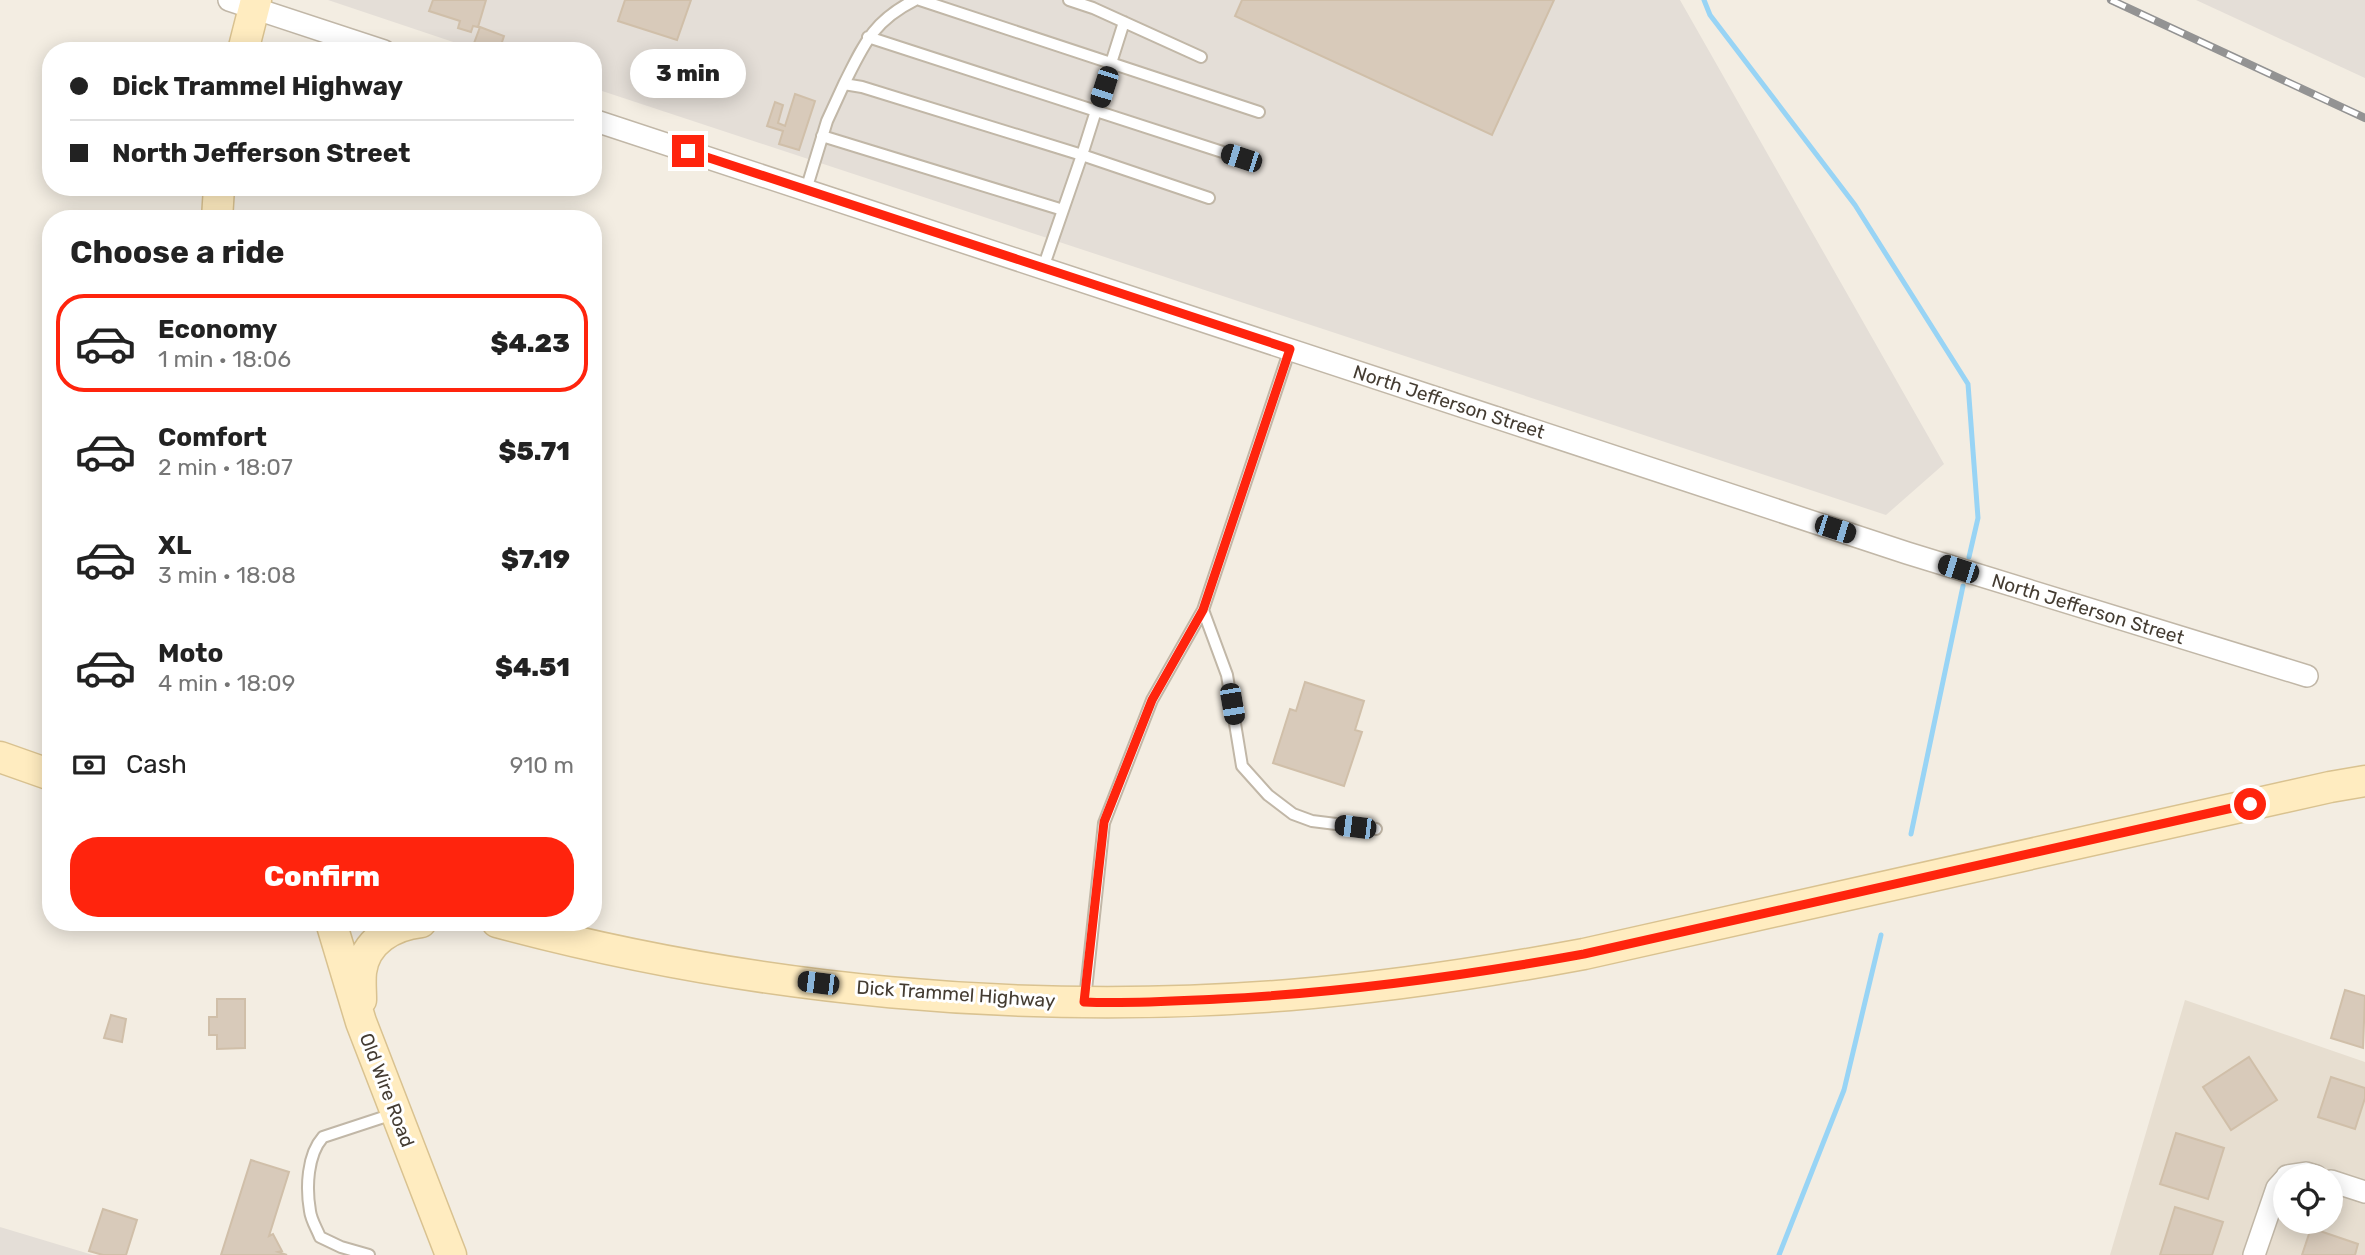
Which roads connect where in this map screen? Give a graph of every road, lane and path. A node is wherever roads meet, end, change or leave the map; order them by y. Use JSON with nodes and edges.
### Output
{"nodes":[{"id":1,"x":915,"y":0,"type":"edge"},
{"id":2,"x":920,"y":0,"type":"edge"},
{"id":3,"x":1069,"y":0,"type":"edge"},
{"id":4,"x":246,"y":3,"type":"edge"},
{"id":5,"x":1124,"y":22,"type":"junction"},
{"id":6,"x":868,"y":37,"type":"junction"},
{"id":7,"x":244,"y":42,"type":"edge"},
{"id":8,"x":358,"y":42,"type":"edge"},
{"id":9,"x":1201,"y":57,"type":"dead end"},
{"id":10,"x":1112,"y":63,"type":"junction"},
{"id":11,"x":844,"y":84,"type":"junction"},
{"id":12,"x":1096,"y":111,"type":"junction"},
{"id":13,"x":1259,"y":112,"type":"dead end"},
{"id":14,"x":602,"y":123,"type":"edge"},
{"id":15,"x":822,"y":136,"type":"junction"},
{"id":16,"x":1082,"y":155,"type":"junction"},
{"id":17,"x":1241,"y":158,"type":"dead end"},
{"id":18,"x":806,"y":190,"type":"junction"},
{"id":19,"x":1209,"y":198,"type":"dead end"},
{"id":20,"x":1063,"y":210,"type":"junction"},
{"id":21,"x":1043,"y":268,"type":"junction"},
{"id":22,"x":1290,"y":349,"type":"junction"},
{"id":23,"x":1203,"y":610,"type":"junction"},
{"id":24,"x":2307,"y":676,"type":"dead end"},
{"id":25,"x":0,"y":757,"type":"edge"},
{"id":26,"x":42,"y":772,"type":"edge"},
{"id":27,"x":2365,"y":781,"type":"edge"},
{"id":28,"x":1376,"y":829,"type":"dead end"},
{"id":29,"x":334,"y":931,"type":"edge"},
{"id":30,"x":392,"y":931,"type":"edge"},
{"id":31,"x":535,"y":931,"type":"edge"},
{"id":32,"x":1084,"y":1002,"type":"junction"},
{"id":33,"x":361,"y":1022,"type":"junction"},
{"id":34,"x":396,"y":1113,"type":"junction"},
{"id":35,"x":2343,"y":1185,"type":"edge"},
{"id":36,"x":2365,"y":1192,"type":"edge"},
{"id":37,"x":2273,"y":1200,"type":"edge"},
{"id":38,"x":369,"y":1255,"type":"edge"},
{"id":39,"x":451,"y":1255,"type":"edge"},
{"id":40,"x":2254,"y":1255,"type":"edge"}],
"edges":[{"from":1,"to":6,"type":"lane"},
{"from":2,"to":10,"type":"lane"},
{"from":3,"to":5,"type":"lane"},
{"from":4,"to":7,"type":"main road"},
{"from":4,"to":8,"type":"street"},
{"from":5,"to":9,"type":"lane"},
{"from":5,"to":10,"type":"lane"},
{"from":6,"to":11,"type":"lane"},
{"from":6,"to":12,"type":"lane"},
{"from":10,"to":12,"type":"lane"},
{"from":10,"to":13,"type":"lane"},
{"from":11,"to":15,"type":"lane"},
{"from":11,"to":16,"type":"lane"},
{"from":12,"to":16,"type":"lane"},
{"from":12,"to":17,"type":"lane"},
{"from":14,"to":18,"type":"street","name":"North Jefferson Street"},
{"from":15,"to":18,"type":"lane"},
{"from":15,"to":20,"type":"lane"},
{"from":16,"to":19,"type":"lane"},
{"from":16,"to":20,"type":"lane"},
{"from":18,"to":21,"type":"street","name":"North Jefferson Street"},
{"from":20,"to":21,"type":"lane"},
{"from":21,"to":22,"type":"street","name":"North Jefferson Street"},
{"from":22,"to":23,"type":"lane"},
{"from":22,"to":24,"type":"street","name":"North Jefferson Street"},
{"from":23,"to":28,"type":"lane"},
{"from":23,"to":32,"type":"lane"},
{"from":25,"to":26,"type":"main road"},
{"from":27,"to":32,"type":"main road","name":"Dick Trammel Highway"},
{"from":29,"to":33,"type":"main road","name":"Old Wire Road"},
{"from":30,"to":33,"type":"main road"},
{"from":31,"to":32,"type":"main road","name":"Dick Trammel Highway"},
{"from":33,"to":34,"type":"main road","name":"Old Wire Road"},
{"from":34,"to":38,"type":"lane"},
{"from":34,"to":39,"type":"main road","name":"Old Wire Road"},
{"from":35,"to":36,"type":"street"},
{"from":37,"to":40,"type":"street"}]}
